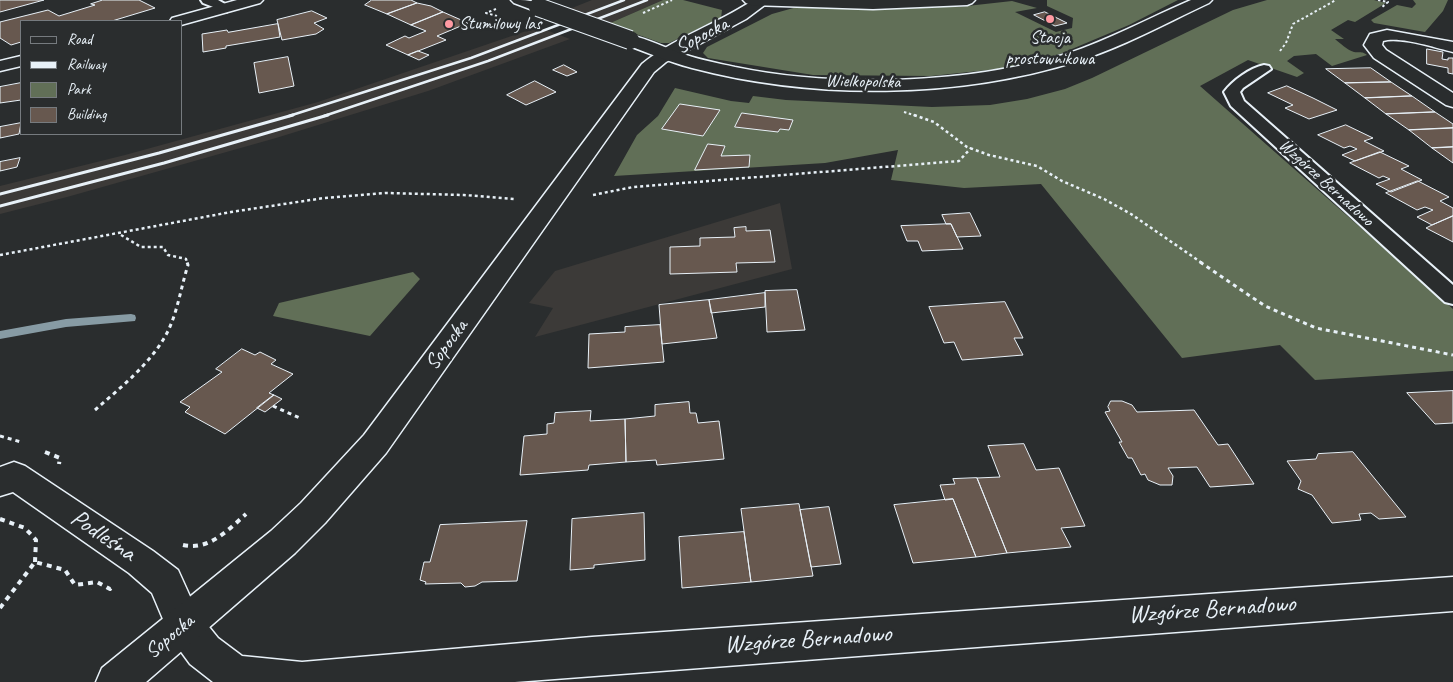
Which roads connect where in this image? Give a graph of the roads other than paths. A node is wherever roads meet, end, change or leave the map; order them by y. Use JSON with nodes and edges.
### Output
{"nodes":[{"id":1,"x":255,"y":0,"type":"edge"},
{"id":2,"x":519,"y":0,"type":"edge"},
{"id":3,"x":751,"y":0,"type":"edge"},
{"id":4,"x":967,"y":0,"type":"edge"},
{"id":5,"x":762,"y":1,"type":"edge"},
{"id":6,"x":1201,"y":1,"type":"edge"},
{"id":7,"x":184,"y":4,"type":"dead end"},
{"id":8,"x":207,"y":7,"type":"edge"},
{"id":9,"x":180,"y":20,"type":"edge"},
{"id":10,"x":1453,"y":47,"type":"edge"},
{"id":11,"x":666,"y":54,"type":"junction"},
{"id":12,"x":20,"y":61,"type":"edge"},
{"id":13,"x":0,"y":66,"type":"edge"},
{"id":14,"x":1264,"y":69,"type":"road end"},
{"id":15,"x":1453,"y":101,"type":"edge"},
{"id":16,"x":1453,"y":297,"type":"edge"},
{"id":17,"x":0,"y":483,"type":"edge"},
{"id":18,"x":1453,"y":594,"type":"edge"},
{"id":19,"x":184,"y":625,"type":"junction"},
{"id":20,"x":116,"y":682,"type":"edge"}],
"edges":[{"from":1,"to":8,"type":"main road"},
{"from":2,"to":11,"type":"main road","name":"Wielkopolska","bridge":true},
{"from":3,"to":5,"type":"main road"},
{"from":4,"to":5,"type":"main road"},
{"from":5,"to":11,"type":"main road","name":"Sopocka"},
{"from":6,"to":11,"type":"main road","name":"Wielkopolska"},
{"from":7,"to":8,"type":"main road"},
{"from":8,"to":9,"type":"main road"},
{"from":10,"to":15,"type":"main road"},
{"from":11,"to":19,"type":"main road","name":"Sopocka"},
{"from":12,"to":13,"type":"main road"},
{"from":14,"to":16,"type":"lane","name":"Wzgórze Bernadowo"},
{"from":17,"to":19,"type":"main road","name":"Podleśna"},
{"from":18,"to":19,"type":"main road","name":"Wzgórze Bernadowo"},
{"from":19,"to":20,"type":"main road","name":"Sopocka"}]}
